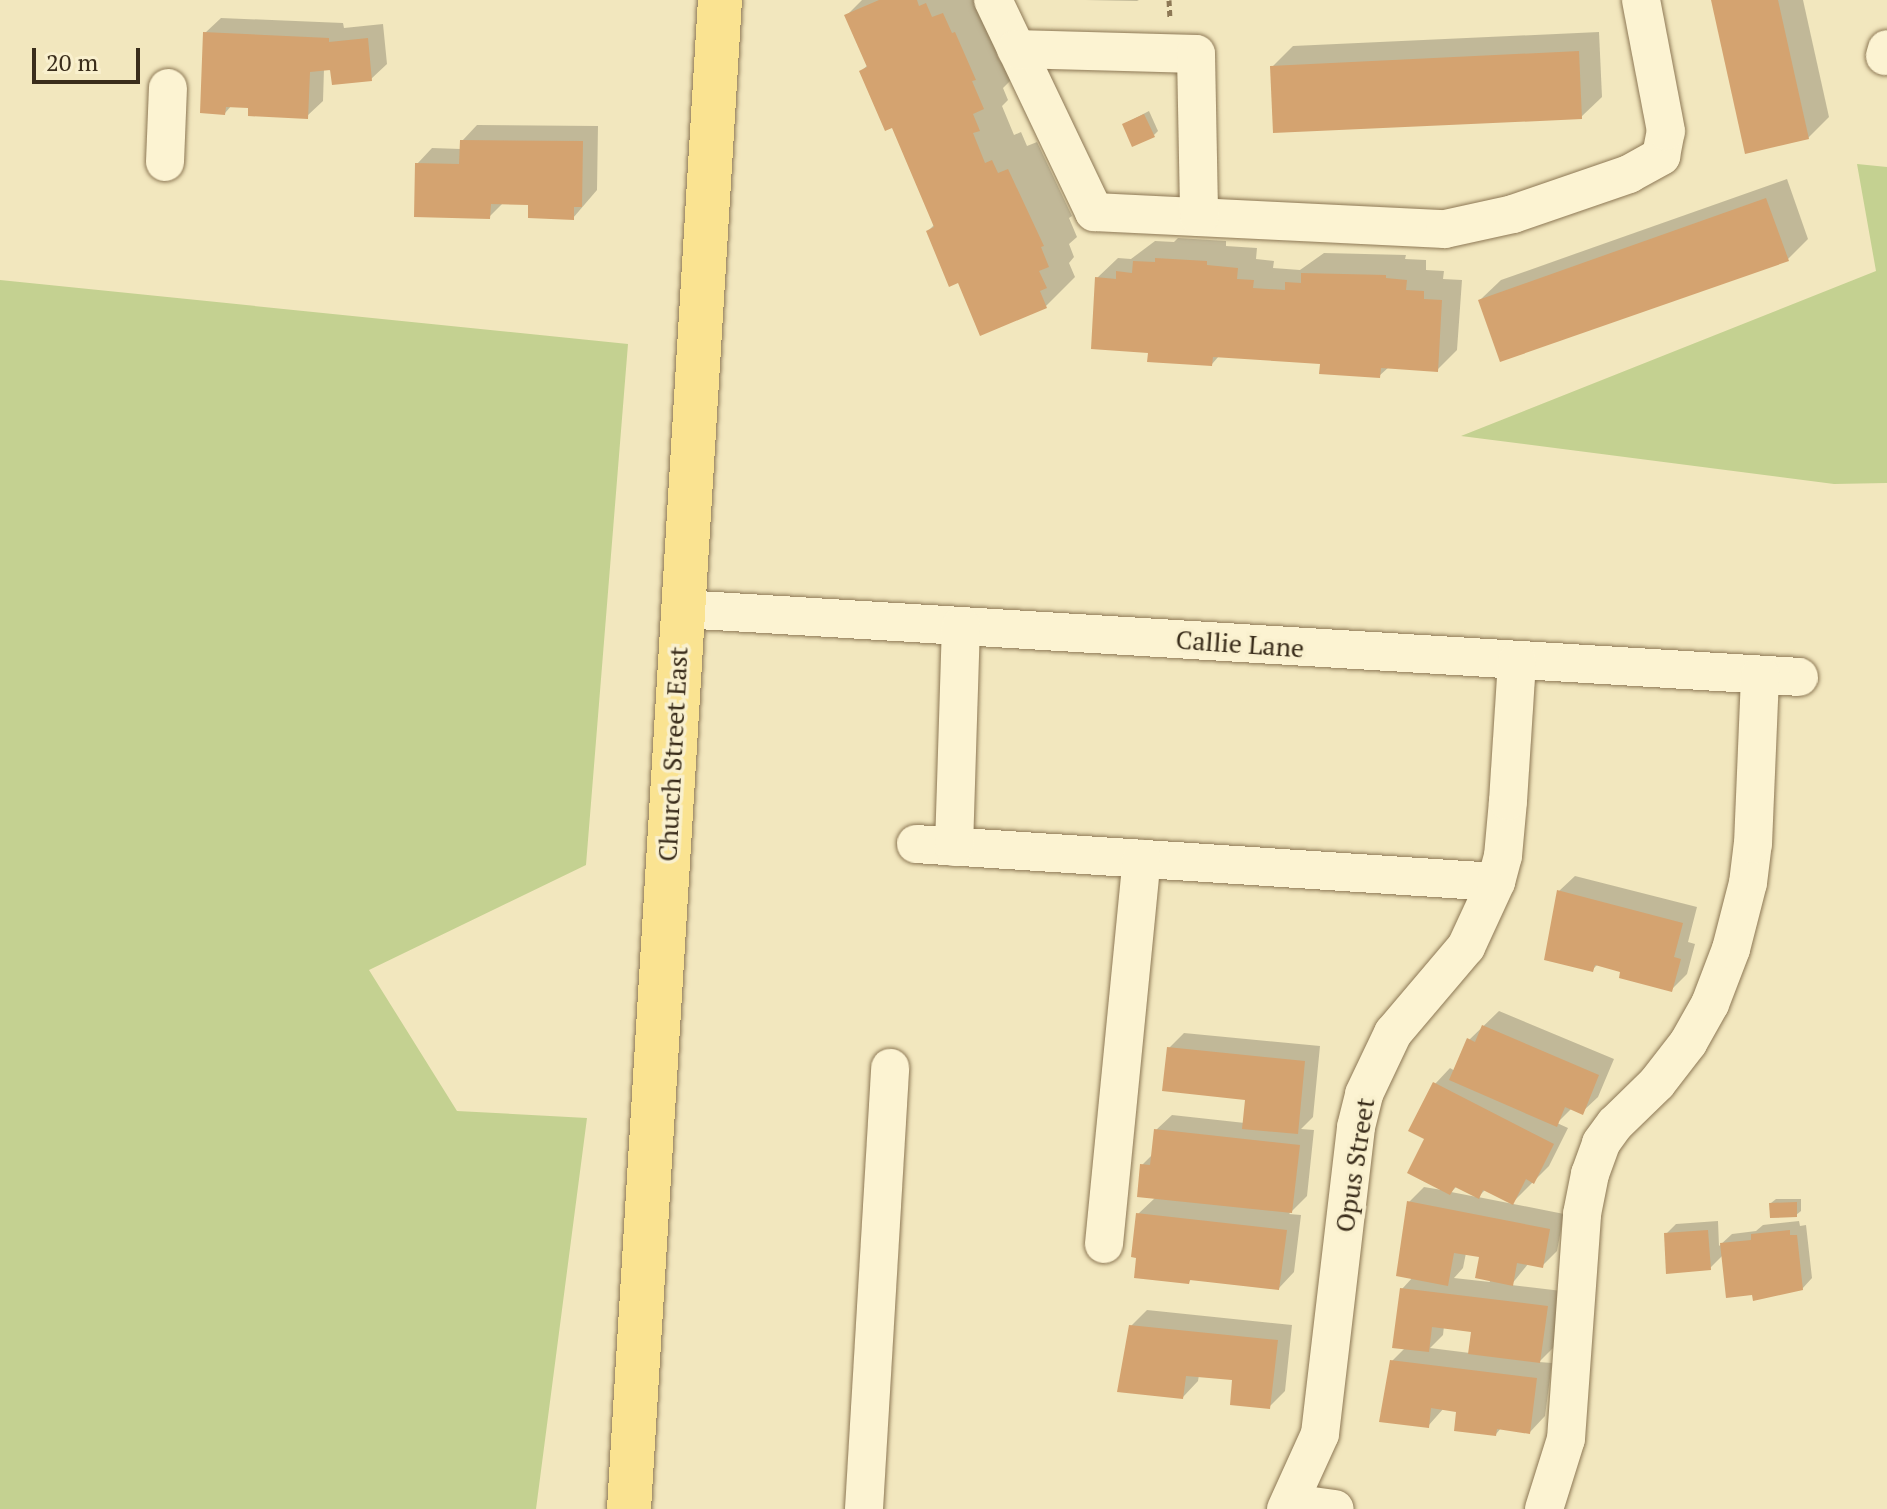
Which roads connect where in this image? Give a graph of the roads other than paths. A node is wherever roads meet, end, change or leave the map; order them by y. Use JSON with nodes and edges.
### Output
{"nodes":[{"id":1,"x":720,"y":0,"type":"edge"},
{"id":2,"x":993,"y":0,"type":"edge"},
{"id":3,"x":1641,"y":0,"type":"edge"},
{"id":4,"x":1016,"y":49,"type":"junction"},
{"id":5,"x":168,"y":88,"type":"dead end"},
{"id":6,"x":165,"y":162,"type":"dead end"},
{"id":7,"x":1199,"y":217,"type":"junction"},
{"id":8,"x":682,"y":609,"type":"junction"},
{"id":9,"x":961,"y":626,"type":"junction"},
{"id":10,"x":1517,"y":661,"type":"junction"},
{"id":11,"x":1760,"y":675,"type":"junction"},
{"id":12,"x":1799,"y":677,"type":"dead end"},
{"id":13,"x":916,"y":844,"type":"dead end"},
{"id":14,"x":954,"y":847,"type":"junction"},
{"id":15,"x":1142,"y":859,"type":"junction"},
{"id":16,"x":1496,"y":882,"type":"junction"},
{"id":17,"x":890,"y":1068,"type":"dead end"},
{"id":18,"x":1104,"y":1244,"type":"dead end"},
{"id":19,"x":1289,"y":1506,"type":"edge"},
{"id":20,"x":629,"y":1509,"type":"edge"},
{"id":21,"x":864,"y":1509,"type":"edge"},
{"id":22,"x":1335,"y":1509,"type":"edge"},
{"id":23,"x":1544,"y":1509,"type":"edge"}],
"edges":[{"from":1,"to":8,"type":"main road","name":"Church Street East"},
{"from":2,"to":4,"type":"street"},
{"from":3,"to":7,"type":"street"},
{"from":4,"to":7,"type":"street"},
{"from":4,"to":7,"type":"street"},
{"from":5,"to":6,"type":"street"},
{"from":8,"to":9,"type":"street","name":"Callie Lane"},
{"from":8,"to":20,"type":"main road","name":"Church Street East"},
{"from":9,"to":10,"type":"street","name":"Callie Lane"},
{"from":9,"to":14,"type":"street"},
{"from":10,"to":11,"type":"street","name":"Callie Lane"},
{"from":10,"to":16,"type":"street","name":"Opus Street"},
{"from":11,"to":12,"type":"street","name":"Callie Lane"},
{"from":11,"to":23,"type":"street"},
{"from":13,"to":14,"type":"street"},
{"from":14,"to":15,"type":"street"},
{"from":15,"to":16,"type":"street"},
{"from":15,"to":18,"type":"street"},
{"from":16,"to":19,"type":"street","name":"Opus Street"},
{"from":17,"to":21,"type":"street"},
{"from":19,"to":22,"type":"street"}]}
